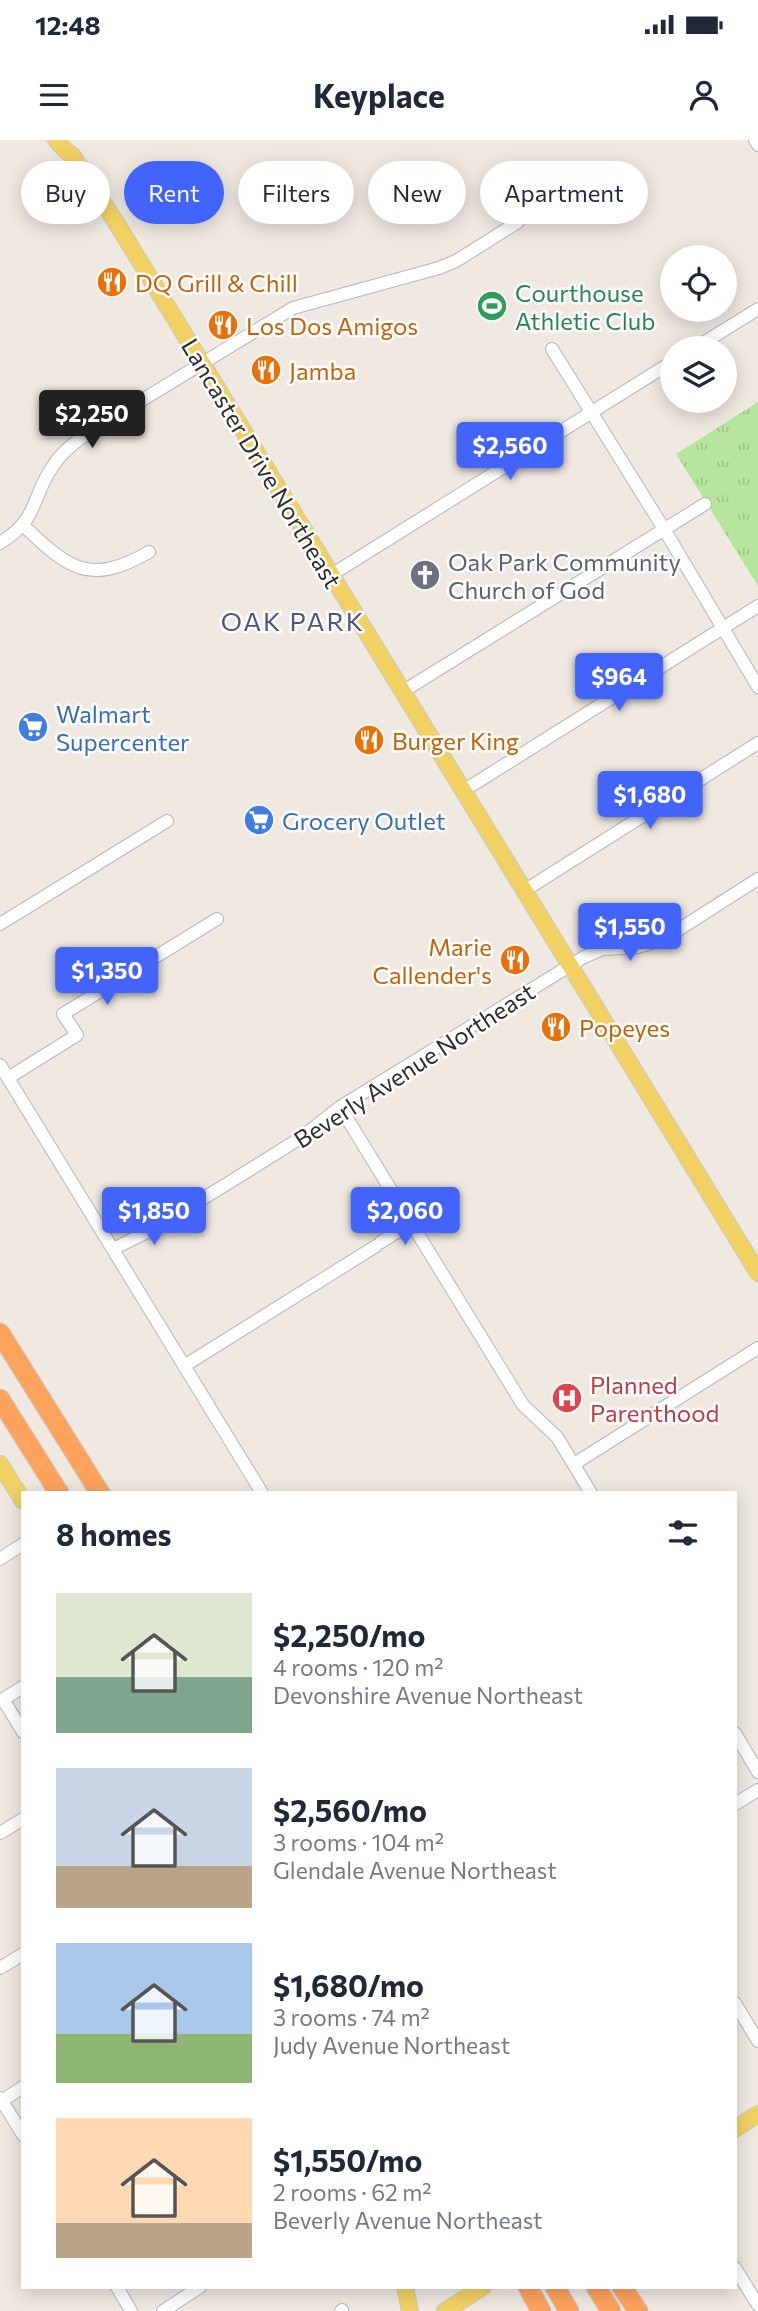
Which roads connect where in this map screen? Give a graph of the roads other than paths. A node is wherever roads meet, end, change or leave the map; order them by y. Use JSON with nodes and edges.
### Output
{"nodes":[{"id":1,"x":56,"y":140,"type":"edge"},
{"id":2,"x":755,"y":140,"type":"edge"},
{"id":3,"x":758,"y":145,"type":"edge"},
{"id":4,"x":72,"y":147,"type":"edge"},
{"id":5,"x":515,"y":224,"type":"edge"},
{"id":6,"x":758,"y":309,"type":"edge"},
{"id":7,"x":714,"y":336,"type":"edge"},
{"id":8,"x":552,"y":349,"type":"dead end"},
{"id":9,"x":202,"y":364,"type":"junction"},
{"id":10,"x":660,"y":370,"type":"edge"},
{"id":11,"x":592,"y":412,"type":"junction"},
{"id":12,"x":705,"y":504,"type":"dead end"},
{"id":13,"x":23,"y":526,"type":"junction"},
{"id":14,"x":664,"y":529,"type":"junction"},
{"id":15,"x":0,"y":543,"type":"edge"},
{"id":16,"x":149,"y":552,"type":"dead end"},
{"id":17,"x":331,"y":575,"type":"junction"},
{"id":18,"x":758,"y":606,"type":"edge"},
{"id":19,"x":723,"y":628,"type":"junction"},
{"id":20,"x":758,"y":687,"type":"edge"},
{"id":21,"x":402,"y":692,"type":"junction"},
{"id":22,"x":758,"y":743,"type":"edge"},
{"id":23,"x":463,"y":791,"type":"junction"},
{"id":24,"x":167,"y":821,"type":"dead end"},
{"id":25,"x":758,"y":880,"type":"edge"},
{"id":26,"x":524,"y":891,"type":"junction"},
{"id":27,"x":217,"y":919,"type":"dead end"},
{"id":28,"x":0,"y":924,"type":"edge"},
{"id":29,"x":570,"y":965,"type":"junction"},
{"id":30,"x":0,"y":1065,"type":"edge"},
{"id":31,"x":8,"y":1078,"type":"junction"},
{"id":32,"x":341,"y":1107,"type":"junction"},
{"id":33,"x":411,"y":1223,"type":"junction"},
{"id":34,"x":113,"y":1249,"type":"junction"},
{"id":35,"x":758,"y":1273,"type":"edge"},
{"id":36,"x":0,"y":1333,"type":"edge"},
{"id":37,"x":758,"y":1348,"type":"edge"},
{"id":38,"x":184,"y":1366,"type":"junction"},
{"id":39,"x":0,"y":1399,"type":"edge"},
{"id":40,"x":0,"y":1464,"type":"edge"},
{"id":41,"x":574,"y":1464,"type":"junction"},
{"id":42,"x":58,"y":1491,"type":"edge"},
{"id":43,"x":99,"y":1491,"type":"edge"},
{"id":44,"x":261,"y":1491,"type":"edge"},
{"id":45,"x":590,"y":1491,"type":"edge"},
{"id":46,"x":21,"y":1498,"type":"edge"},
{"id":47,"x":21,"y":1545,"type":"edge"},
{"id":48,"x":0,"y":1559,"type":"edge"},
{"id":49,"x":21,"y":1688,"type":"edge"},
{"id":50,"x":1,"y":1700,"type":"edge"},
{"id":51,"x":21,"y":1729,"type":"edge"},
{"id":52,"x":737,"y":1736,"type":"edge"},
{"id":53,"x":758,"y":1772,"type":"edge"},
{"id":54,"x":758,"y":1790,"type":"edge"},
{"id":55,"x":737,"y":1803,"type":"edge"},
{"id":56,"x":21,"y":1820,"type":"edge"},
{"id":57,"x":0,"y":1833,"type":"edge"},
{"id":58,"x":21,"y":1955,"type":"edge"},
{"id":59,"x":0,"y":1968,"type":"edge"},
{"id":60,"x":737,"y":2006,"type":"edge"},
{"id":61,"x":758,"y":2041,"type":"edge"},
{"id":62,"x":21,"y":2088,"type":"edge"},
{"id":63,"x":1,"y":2100,"type":"edge"},
{"id":64,"x":758,"y":2114,"type":"edge"},
{"id":65,"x":737,"y":2128,"type":"edge"},
{"id":66,"x":21,"y":2132,"type":"edge"},
{"id":67,"x":737,"y":2271,"type":"edge"},
{"id":68,"x":118,"y":2289,"type":"edge"},
{"id":69,"x":197,"y":2289,"type":"edge"},
{"id":70,"x":405,"y":2289,"type":"edge"},
{"id":71,"x":480,"y":2289,"type":"edge"},
{"id":72,"x":556,"y":2289,"type":"edge"},
{"id":73,"x":597,"y":2289,"type":"edge"},
{"id":74,"x":623,"y":2289,"type":"edge"},
{"id":75,"x":758,"y":2305,"type":"edge"},
{"id":76,"x":131,"y":2311,"type":"edge"},
{"id":77,"x":163,"y":2311,"type":"edge"},
{"id":78,"x":410,"y":2311,"type":"edge"},
{"id":79,"x":445,"y":2311,"type":"edge"},
{"id":80,"x":569,"y":2311,"type":"edge"},
{"id":81,"x":611,"y":2311,"type":"edge"},
{"id":82,"x":638,"y":2311,"type":"edge"}],
"edges":[{"from":1,"to":4,"type":"main road","name":"Lancaster Drive Northeast"},
{"from":2,"to":3,"type":"street"},
{"from":4,"to":9,"type":"main road","name":"Lancaster Drive Northeast"},
{"from":5,"to":9,"type":"street"},
{"from":6,"to":7,"type":"street"},
{"from":8,"to":11,"type":"street"},
{"from":9,"to":13,"type":"street"},
{"from":9,"to":17,"type":"main road","name":"Lancaster Drive Northeast"},
{"from":10,"to":11,"type":"street"},
{"from":11,"to":14,"type":"street"},
{"from":11,"to":17,"type":"street"},
{"from":12,"to":14,"type":"street"},
{"from":13,"to":15,"type":"street"},
{"from":13,"to":16,"type":"street"},
{"from":14,"to":19,"type":"street"},
{"from":14,"to":21,"type":"street"},
{"from":17,"to":21,"type":"main road","name":"Lancaster Drive Northeast"},
{"from":18,"to":19,"type":"street"},
{"from":19,"to":20,"type":"street"},
{"from":19,"to":23,"type":"street"},
{"from":21,"to":23,"type":"main road","name":"Lancaster Drive Northeast"},
{"from":22,"to":26,"type":"street"},
{"from":23,"to":26,"type":"main road","name":"Lancaster Drive Northeast"},
{"from":24,"to":28,"type":"street"},
{"from":25,"to":29,"type":"street","name":"Beverly Avenue Northeast"},
{"from":26,"to":29,"type":"main road","name":"Lancaster Drive Northeast"},
{"from":27,"to":31,"type":"street"},
{"from":29,"to":32,"type":"street","name":"Beverly Avenue Northeast"},
{"from":29,"to":35,"type":"main road","name":"Lancaster Drive Northeast"},
{"from":30,"to":31,"type":"street"},
{"from":31,"to":34,"type":"street"},
{"from":32,"to":33,"type":"street"},
{"from":32,"to":34,"type":"street","name":"Beverly Avenue Northeast"},
{"from":33,"to":38,"type":"street"},
{"from":33,"to":41,"type":"street"},
{"from":34,"to":38,"type":"street"},
{"from":36,"to":43,"type":"highway"},
{"from":37,"to":41,"type":"street"},
{"from":38,"to":44,"type":"street"},
{"from":39,"to":42,"type":"highway"},
{"from":40,"to":46,"type":"main road"},
{"from":41,"to":45,"type":"street"},
{"from":47,"to":48,"type":"street"},
{"from":49,"to":50,"type":"street"},
{"from":50,"to":51,"type":"street"},
{"from":52,"to":53,"type":"street"},
{"from":54,"to":55,"type":"street"},
{"from":56,"to":57,"type":"street"},
{"from":58,"to":59,"type":"street"},
{"from":60,"to":61,"type":"street"},
{"from":62,"to":63,"type":"street"},
{"from":63,"to":66,"type":"street"},
{"from":64,"to":65,"type":"main road"},
{"from":67,"to":75,"type":"street"},
{"from":68,"to":76,"type":"street"},
{"from":69,"to":77,"type":"street"},
{"from":70,"to":78,"type":"main road"},
{"from":71,"to":79,"type":"main road"},
{"from":72,"to":80,"type":"highway"},
{"from":73,"to":81,"type":"highway"},
{"from":74,"to":82,"type":"highway"}]}
